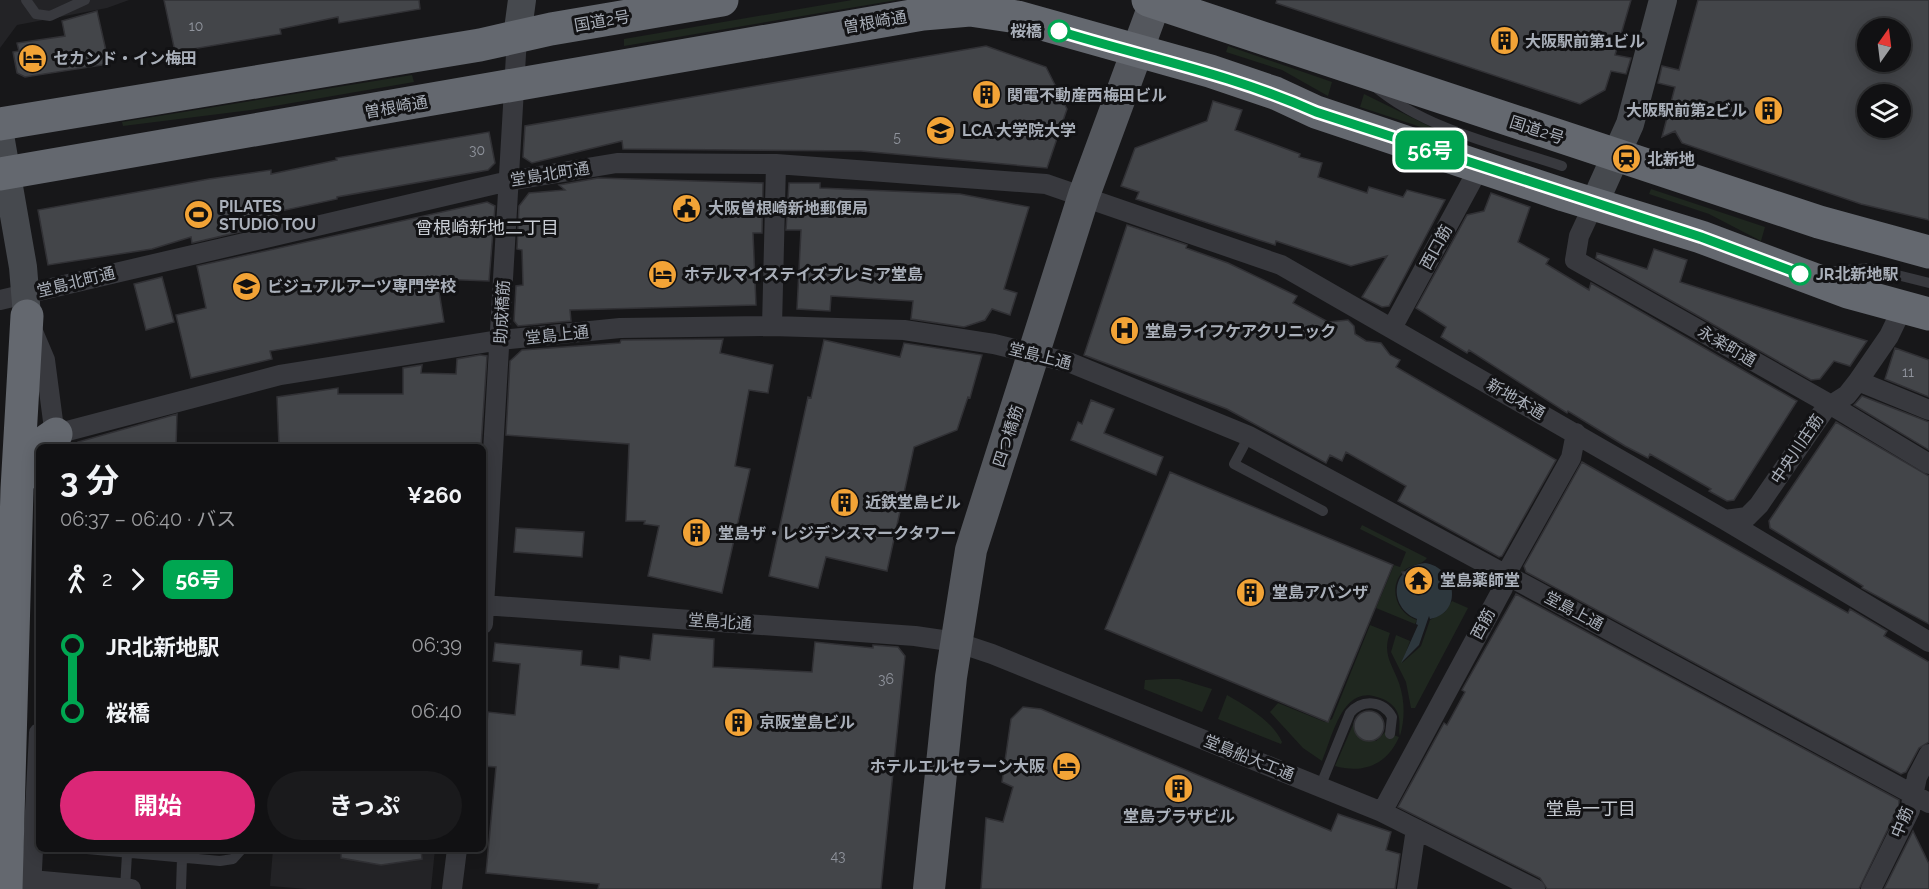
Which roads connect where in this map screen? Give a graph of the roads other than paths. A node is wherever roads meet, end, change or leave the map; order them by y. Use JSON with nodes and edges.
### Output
{"nodes":[{"id":1,"x":26,"y":0,"type":"edge"},
{"id":2,"x":85,"y":0,"type":"edge"},
{"id":3,"x":522,"y":0,"type":"edge"},
{"id":4,"x":722,"y":0,"type":"edge"},
{"id":5,"x":1663,"y":0,"type":"edge"},
{"id":6,"x":1153,"y":1,"type":"edge"},
{"id":7,"x":517,"y":37,"type":"junction"},
{"id":8,"x":1135,"y":52,"type":"junction"},
{"id":9,"x":1354,"y":70,"type":"junction"},
{"id":10,"x":514,"y":87,"type":"junction"},
{"id":11,"x":0,"y":124,"type":"edge"},
{"id":12,"x":0,"y":135,"type":"edge"},
{"id":13,"x":1617,"y":156,"type":"junction"},
{"id":14,"x":776,"y":164,"type":"junction"},
{"id":15,"x":1480,"y":166,"type":"junction"},
{"id":16,"x":1562,"y":166,"type":"dead end"},
{"id":17,"x":3,"y":174,"type":"edge"},
{"id":18,"x":509,"y":181,"type":"junction"},
{"id":19,"x":1084,"y":195,"type":"junction"},
{"id":20,"x":1594,"y":204,"type":"junction"},
{"id":21,"x":1929,"y":252,"type":"edge"},
{"id":22,"x":1800,"y":274,"type":"junction"},
{"id":23,"x":1929,"y":283,"type":"edge"},
{"id":24,"x":15,"y":302,"type":"edge"},
{"id":25,"x":1916,"y":311,"type":"edge"},
{"id":26,"x":772,"y":326,"type":"junction"},
{"id":27,"x":1392,"y":328,"type":"junction"},
{"id":28,"x":500,"y":340,"type":"junction"},
{"id":29,"x":1034,"y":354,"type":"junction"},
{"id":30,"x":1858,"y":381,"type":"junction"},
{"id":31,"x":1832,"y":405,"type":"junction"},
{"id":32,"x":1929,"y":410,"type":"edge"},
{"id":33,"x":0,"y":430,"type":"edge"},
{"id":34,"x":1576,"y":433,"type":"junction"},
{"id":35,"x":1249,"y":436,"type":"junction"},
{"id":36,"x":56,"y":441,"type":"edge"},
{"id":37,"x":36,"y":447,"type":"edge"},
{"id":38,"x":1929,"y":464,"type":"edge"},
{"id":39,"x":17,"y":489,"type":"junction"},
{"id":40,"x":1323,"y":511,"type":"dead end"},
{"id":41,"x":1725,"y":520,"type":"junction"},
{"id":42,"x":1506,"y":574,"type":"junction"},
{"id":43,"x":486,"y":577,"type":"edge"},
{"id":44,"x":486,"y":611,"type":"edge"},
{"id":45,"x":956,"y":642,"type":"junction"},
{"id":46,"x":1929,"y":642,"type":"edge"},
{"id":47,"x":1390,"y":734,"type":"dead end"},
{"id":48,"x":1929,"y":754,"type":"edge"},
{"id":49,"x":36,"y":760,"type":"edge"},
{"id":50,"x":1320,"y":787,"type":"junction"},
{"id":51,"x":1921,"y":799,"type":"edge"},
{"id":52,"x":1382,"y":812,"type":"junction"},
{"id":53,"x":1416,"y":829,"type":"junction"},
{"id":54,"x":111,"y":852,"type":"edge"},
{"id":55,"x":240,"y":852,"type":"edge"},
{"id":56,"x":457,"y":852,"type":"edge"},
{"id":57,"x":127,"y":854,"type":"junction"},
{"id":58,"x":182,"y":858,"type":"junction"},
{"id":59,"x":22,"y":886,"type":"edge"},
{"id":60,"x":125,"y":888,"type":"edge"},
{"id":61,"x":131,"y":889,"type":"edge"},
{"id":62,"x":181,"y":889,"type":"edge"},
{"id":63,"x":452,"y":889,"type":"edge"},
{"id":64,"x":929,"y":889,"type":"edge"},
{"id":65,"x":1407,"y":889,"type":"edge"},
{"id":66,"x":1535,"y":889,"type":"edge"},
{"id":67,"x":1871,"y":889,"type":"edge"}],
"edges":[{"from":1,"to":2,"type":"lane"},
{"from":3,"to":7,"type":"street","name":"助成橋筋"},
{"from":4,"to":7,"type":"highway","name":"国道2号"},
{"from":5,"to":13,"type":"street"},
{"from":6,"to":8,"type":"main road","name":"四つ橋筋"},
{"from":6,"to":9,"type":"highway","name":"国道2号"},
{"from":7,"to":10,"type":"street","name":"助成橋筋"},
{"from":7,"to":11,"type":"highway"},
{"from":8,"to":10,"type":"highway","name":"曽根崎通"},
{"from":8,"to":15,"type":"highway","name":"曽根崎通"},
{"from":8,"to":19,"type":"main road","name":"四つ橋筋"},
{"from":9,"to":13,"type":"highway","name":"国道2号"},
{"from":9,"to":16,"type":"lane"},
{"from":10,"to":17,"type":"highway","name":"曽根崎通"},
{"from":10,"to":18,"type":"street","name":"助成橋筋"},
{"from":12,"to":17,"type":"street"},
{"from":13,"to":20,"type":"street"},
{"from":13,"to":21,"type":"highway","name":"国道2号"},
{"from":14,"to":18,"type":"street","name":"堂島北町通"},
{"from":14,"to":19,"type":"street","name":"堂島北町通"},
{"from":14,"to":26,"type":"street"},
{"from":15,"to":20,"type":"highway","name":"曽根崎通"},
{"from":15,"to":27,"type":"street","name":"西口筋"},
{"from":17,"to":24,"type":"street"},
{"from":18,"to":24,"type":"street","name":"堂島北町通"},
{"from":18,"to":28,"type":"street","name":"助成橋筋"},
{"from":19,"to":27,"type":"street","name":"新地本通"},
{"from":19,"to":29,"type":"main road","name":"四つ橋筋"},
{"from":20,"to":22,"type":"highway","name":"曽根崎通"},
{"from":20,"to":31,"type":"street","name":"永楽町通"},
{"from":22,"to":23,"type":"lane"},
{"from":22,"to":25,"type":"highway","name":"曽根崎通"},
{"from":24,"to":36,"type":"street"},
{"from":24,"to":39,"type":"highway"},
{"from":25,"to":30,"type":"street","name":"中央川庄筋"},
{"from":26,"to":28,"type":"street","name":"堂島上通"},
{"from":26,"to":29,"type":"street","name":"堂島上通"},
{"from":27,"to":34,"type":"street","name":"新地本通"},
{"from":28,"to":36,"type":"street","name":"堂島上通"},
{"from":28,"to":43,"type":"street","name":"助成橋筋"},
{"from":29,"to":35,"type":"street","name":"堂島上通"},
{"from":29,"to":45,"type":"main road","name":"四つ橋筋"},
{"from":30,"to":31,"type":"street","name":"中央川庄筋"},
{"from":30,"to":32,"type":"street"},
{"from":31,"to":38,"type":"street","name":"永楽町通"},
{"from":31,"to":41,"type":"street","name":"中央川庄筋"},
{"from":33,"to":39,"type":"highway"},
{"from":34,"to":41,"type":"street","name":"新地本通"},
{"from":34,"to":42,"type":"street","name":"西筋"},
{"from":35,"to":40,"type":"lane"},
{"from":35,"to":42,"type":"street","name":"堂島上通"},
{"from":37,"to":39,"type":"highway"},
{"from":39,"to":59,"type":"highway"},
{"from":41,"to":46,"type":"street","name":"新地本通"},
{"from":42,"to":51,"type":"street","name":"堂島上通"},
{"from":42,"to":52,"type":"street","name":"西筋"},
{"from":44,"to":45,"type":"street","name":"堂島北通"},
{"from":45,"to":50,"type":"street","name":"堂島船大工通"},
{"from":45,"to":64,"type":"main road","name":"四つ橋筋"},
{"from":47,"to":50,"type":"lane"},
{"from":48,"to":51,"type":"street","name":"中筋"},
{"from":49,"to":59,"type":"street"},
{"from":50,"to":52,"type":"street","name":"堂島船大工通"},
{"from":51,"to":67,"type":"street","name":"中筋"},
{"from":52,"to":53,"type":"street","name":"堂島船大工通"},
{"from":53,"to":65,"type":"street"},
{"from":53,"to":66,"type":"street","name":"堂島船大工通"},
{"from":54,"to":57,"type":"lane"},
{"from":55,"to":58,"type":"lane"},
{"from":56,"to":63,"type":"street"},
{"from":57,"to":58,"type":"lane"},
{"from":57,"to":60,"type":"lane"},
{"from":58,"to":62,"type":"lane"},
{"from":59,"to":60,"type":"street"},
{"from":60,"to":61,"type":"street"}]}
